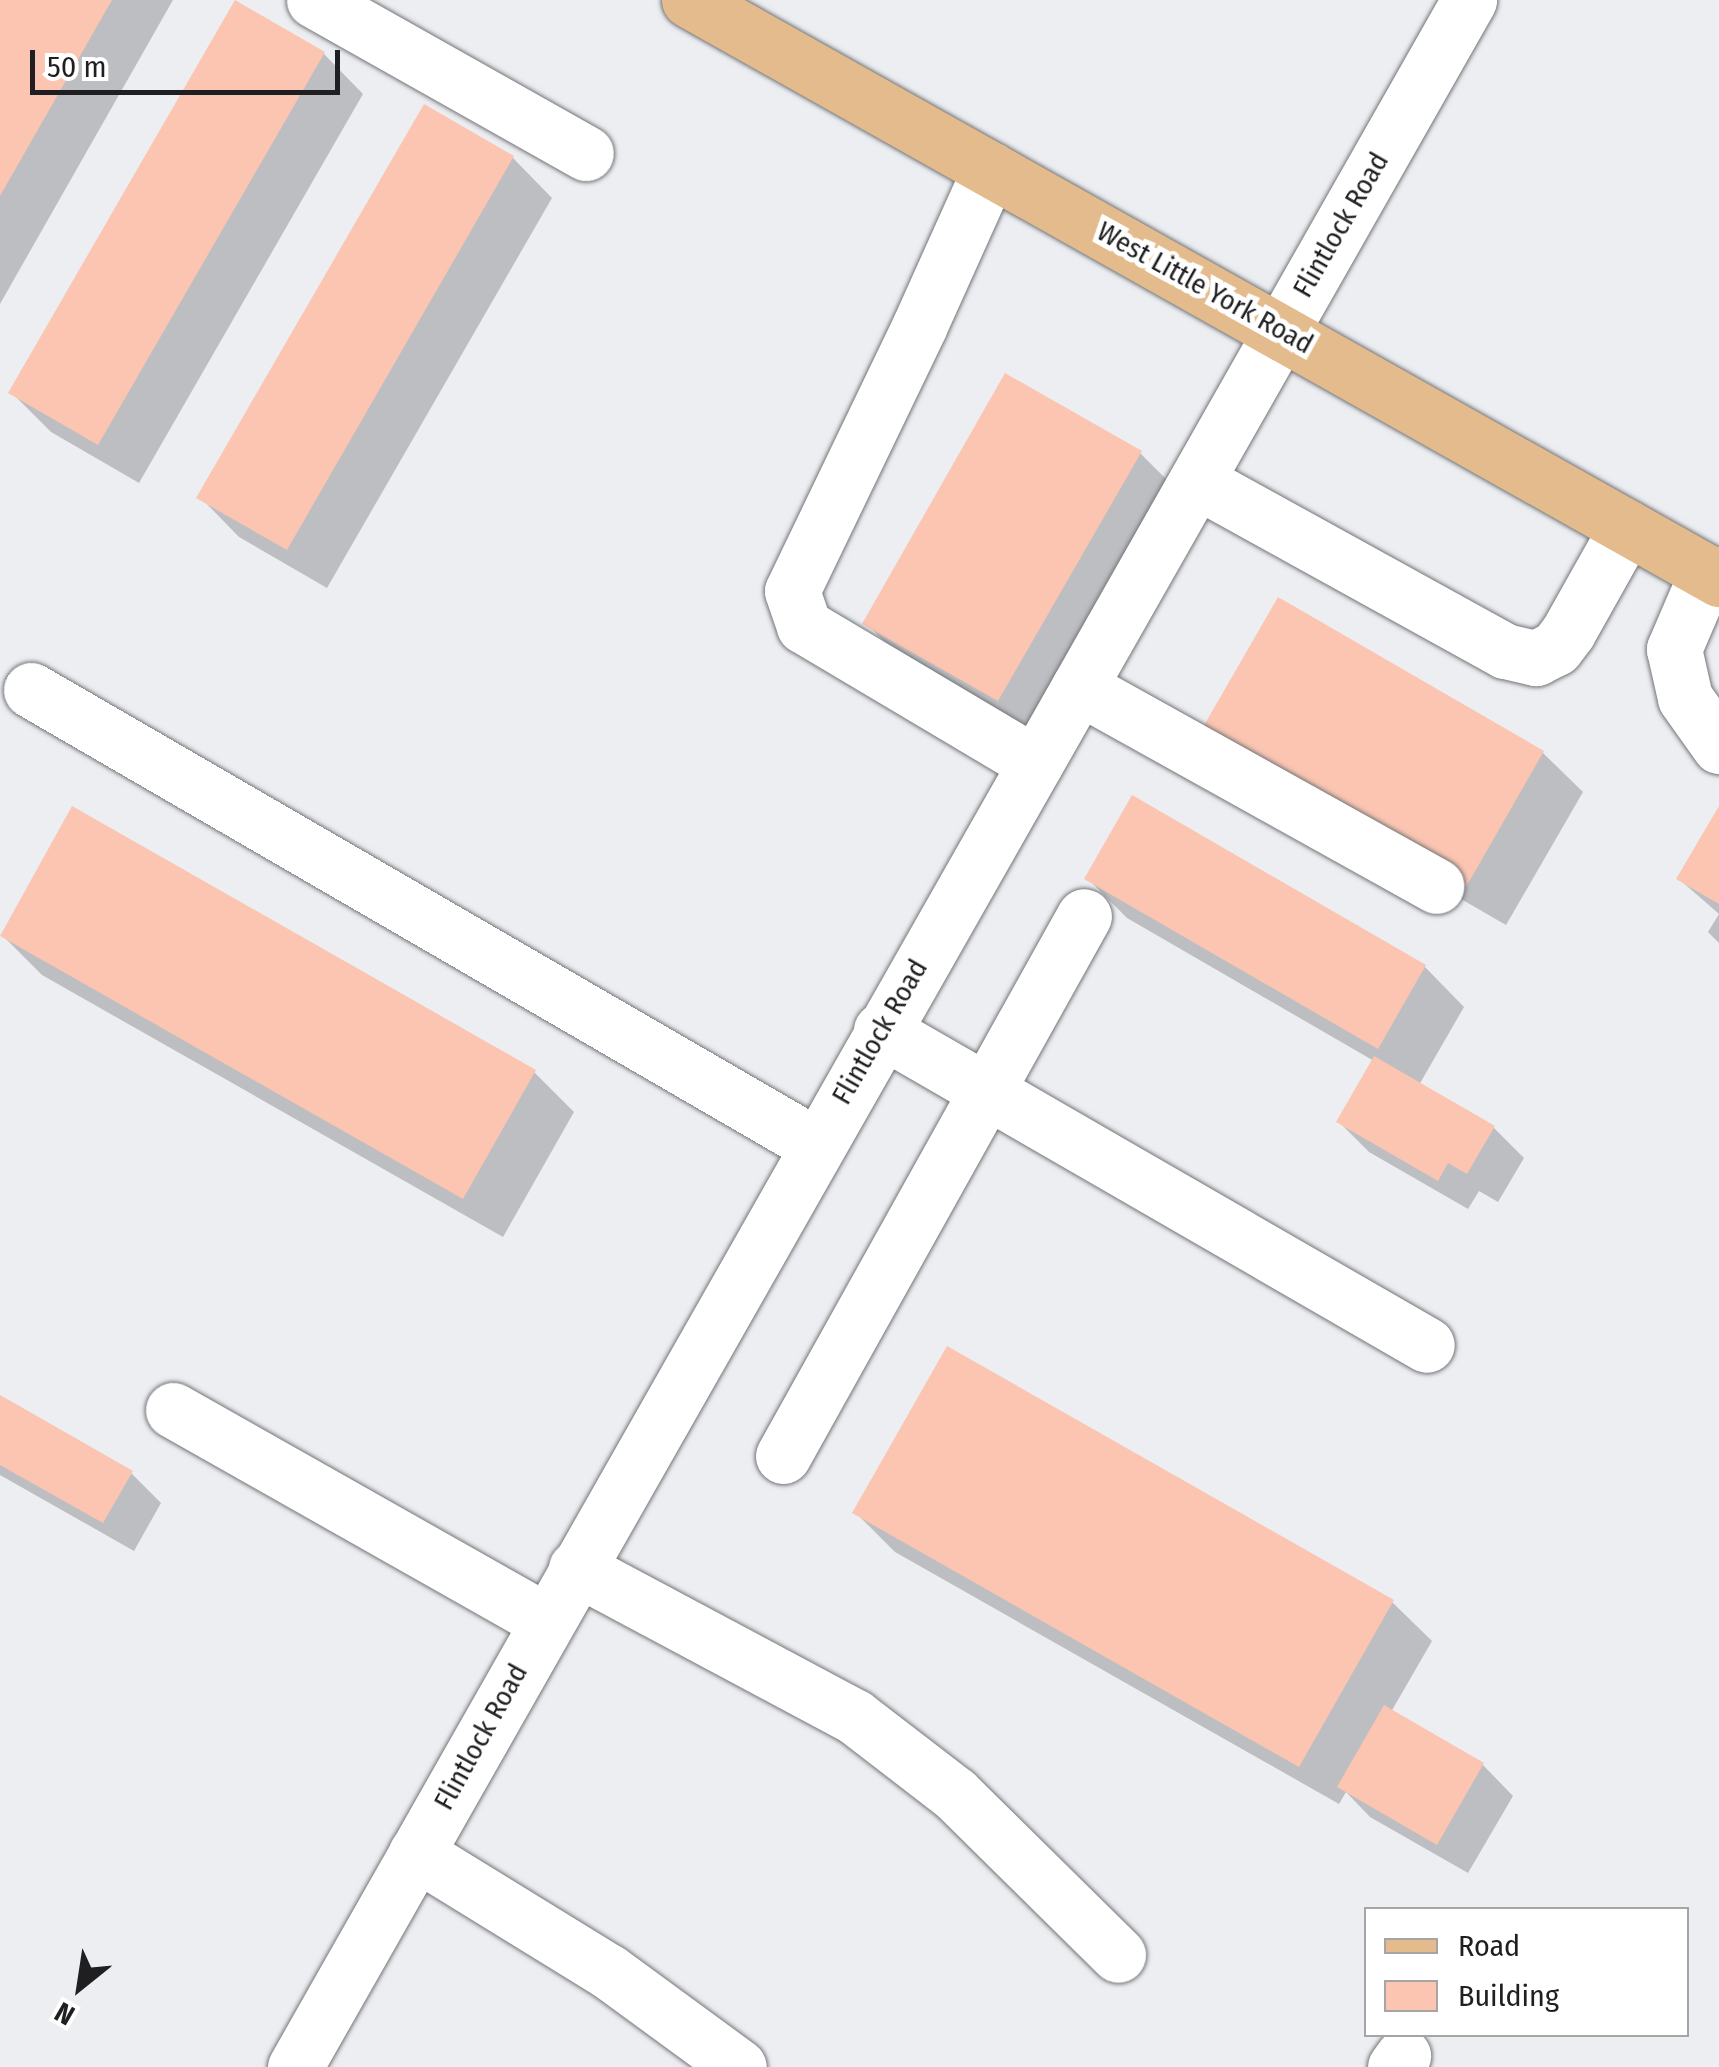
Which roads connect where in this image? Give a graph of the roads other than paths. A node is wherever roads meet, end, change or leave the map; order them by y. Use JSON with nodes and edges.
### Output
{"nodes":[{"id":1,"x":314,"y":0,"type":"edge"},
{"id":2,"x":689,"y":0,"type":"edge"},
{"id":3,"x":1469,"y":0,"type":"edge"},
{"id":4,"x":586,"y":152,"type":"dead end"},
{"id":5,"x":990,"y":169,"type":"junction"},
{"id":6,"x":1282,"y":330,"type":"junction"},
{"id":7,"x":1197,"y":481,"type":"junction"},
{"id":8,"x":1627,"y":527,"type":"junction"},
{"id":9,"x":1713,"y":576,"type":"edge"},
{"id":10,"x":1079,"y":687,"type":"junction"},
{"id":11,"x":31,"y":690,"type":"dead end"},
{"id":12,"x":1719,"y":746,"type":"edge"},
{"id":13,"x":1035,"y":763,"type":"junction"},
{"id":14,"x":1436,"y":886,"type":"dead end"},
{"id":15,"x":1084,"y":916,"type":"dead end"},
{"id":16,"x":881,"y":1030,"type":"junction"},
{"id":17,"x":987,"y":1091,"type":"junction"},
{"id":18,"x":816,"y":1145,"type":"junction"},
{"id":19,"x":1427,"y":1345,"type":"dead end"},
{"id":20,"x":173,"y":1410,"type":"dead end"},
{"id":21,"x":783,"y":1456,"type":"dead end"},
{"id":22,"x":576,"y":1568,"type":"junction"},
{"id":23,"x":546,"y":1620,"type":"junction"},
{"id":24,"x":416,"y":1853,"type":"junction"},
{"id":25,"x":1118,"y":1955,"type":"dead end"},
{"id":26,"x":295,"y":2067,"type":"edge"},
{"id":27,"x":739,"y":2067,"type":"edge"}],
"edges":[{"from":1,"to":4,"type":"street"},
{"from":2,"to":5,"type":"main road","name":"West Little York Road"},
{"from":3,"to":6,"type":"street","name":"Flintlock Road"},
{"from":5,"to":6,"type":"main road","name":"West Little York Road"},
{"from":5,"to":13,"type":"street"},
{"from":6,"to":7,"type":"street","name":"Flintlock Road"},
{"from":6,"to":8,"type":"main road","name":"West Little York Road"},
{"from":7,"to":8,"type":"street"},
{"from":7,"to":10,"type":"street","name":"Flintlock Road"},
{"from":8,"to":9,"type":"main road","name":"West Little York Road"},
{"from":9,"to":12,"type":"street"},
{"from":10,"to":13,"type":"street","name":"Flintlock Road"},
{"from":10,"to":14,"type":"street"},
{"from":11,"to":18,"type":"street"},
{"from":13,"to":16,"type":"street","name":"Flintlock Road"},
{"from":15,"to":17,"type":"street"},
{"from":16,"to":17,"type":"street"},
{"from":16,"to":18,"type":"street","name":"Flintlock Road"},
{"from":17,"to":19,"type":"street"},
{"from":17,"to":21,"type":"street"},
{"from":18,"to":22,"type":"street","name":"Flintlock Road"},
{"from":20,"to":23,"type":"street"},
{"from":22,"to":23,"type":"street","name":"Flintlock Road"},
{"from":22,"to":25,"type":"street"},
{"from":23,"to":24,"type":"street","name":"Flintlock Road"},
{"from":24,"to":26,"type":"street","name":"Flintlock Road"},
{"from":24,"to":27,"type":"street"}]}
